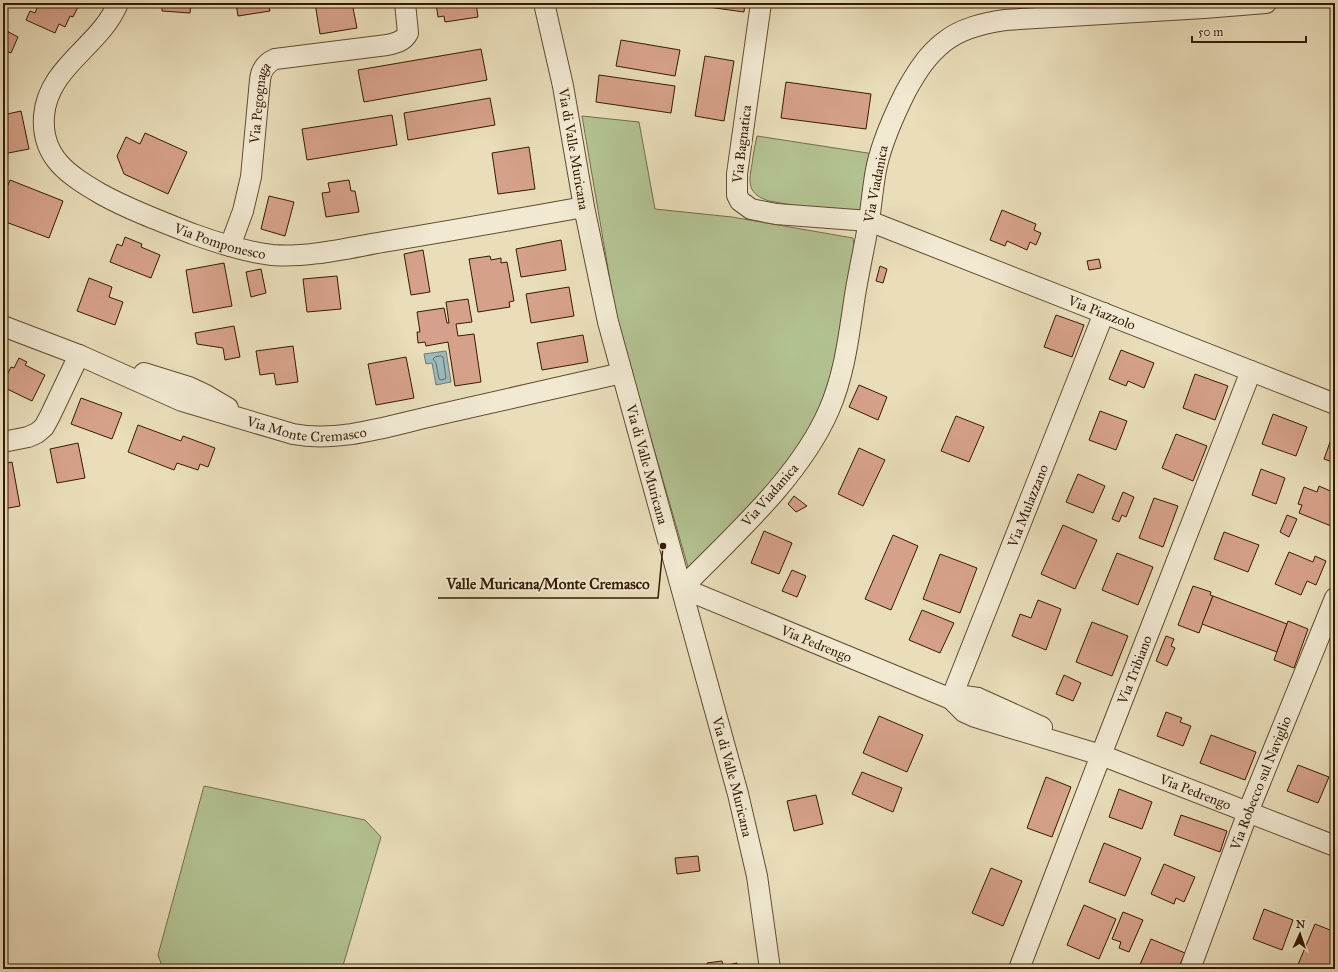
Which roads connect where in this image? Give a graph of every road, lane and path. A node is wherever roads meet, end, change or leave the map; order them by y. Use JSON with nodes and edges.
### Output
{"nodes":[{"id":1,"x":118,"y":3,"type":"edge"},
{"id":2,"x":405,"y":3,"type":"edge"},
{"id":3,"x":544,"y":3,"type":"edge"},
{"id":4,"x":761,"y":3,"type":"edge"},
{"id":5,"x":1266,"y":3,"type":"edge"},
{"id":6,"x":584,"y":207,"type":"junction"},
{"id":7,"x":869,"y":221,"type":"junction"},
{"id":8,"x":230,"y":246,"type":"junction"},
{"id":9,"x":1104,"y":313,"type":"junction"},
{"id":10,"x":3,"y":326,"type":"edge"},
{"id":11,"x":79,"y":355,"type":"junction"},
{"id":12,"x":1251,"y":371,"type":"junction"},
{"id":13,"x":622,"y":373,"type":"junction"},
{"id":14,"x":1335,"y":404,"type":"edge"},
{"id":15,"x":3,"y":442,"type":"edge"},
{"id":16,"x":682,"y":588,"type":"junction"},
{"id":17,"x":1335,"y":598,"type":"edge"},
{"id":18,"x":951,"y":699,"type":"junction"},
{"id":19,"x":1101,"y":756,"type":"junction"},
{"id":20,"x":1248,"y":812,"type":"junction"},
{"id":21,"x":1335,"y":846,"type":"edge"},
{"id":22,"x":770,"y":969,"type":"edge"},
{"id":23,"x":1019,"y":969,"type":"edge"},
{"id":24,"x":1190,"y":969,"type":"edge"}],
"edges":[{"from":1,"to":8,"type":"street","name":"Via Pomponesco"},
{"from":2,"to":8,"type":"street","name":"Via Pegognaga"},
{"from":3,"to":6,"type":"street","name":"Via di Valle Muricana"},
{"from":4,"to":7,"type":"street","name":"Via Bagnatica"},
{"from":5,"to":7,"type":"street","name":"Via Viadanica"},
{"from":6,"to":8,"type":"street","name":"Via Pomponesco"},
{"from":6,"to":13,"type":"street","name":"Via di Valle Muricana"},
{"from":7,"to":9,"type":"street","name":"Via Piazzolo"},
{"from":7,"to":16,"type":"street","name":"Via Viadanica"},
{"from":9,"to":12,"type":"street","name":"Via Piazzolo"},
{"from":9,"to":18,"type":"street","name":"Via Mulazzano"},
{"from":10,"to":11,"type":"street"},
{"from":11,"to":13,"type":"street","name":"Via Monte Cremasco"},
{"from":11,"to":15,"type":"street"},
{"from":12,"to":14,"type":"street","name":"Via Piazzolo"},
{"from":12,"to":19,"type":"street","name":"Via Tribiano"},
{"from":13,"to":16,"type":"street","name":"Via di Valle Muricana"},
{"from":16,"to":18,"type":"street","name":"Via Pedrengo"},
{"from":16,"to":22,"type":"street","name":"Via di Valle Muricana"},
{"from":17,"to":20,"type":"street","name":"Via Robecco sul Naviglio"},
{"from":18,"to":19,"type":"street","name":"Via Pedrengo"},
{"from":19,"to":20,"type":"street","name":"Via Pedrengo"},
{"from":19,"to":23,"type":"street","name":"Via Tribiano"},
{"from":20,"to":21,"type":"street","name":"Via Pedrengo"},
{"from":20,"to":24,"type":"street","name":"Via Robecco sul Naviglio"}]}
